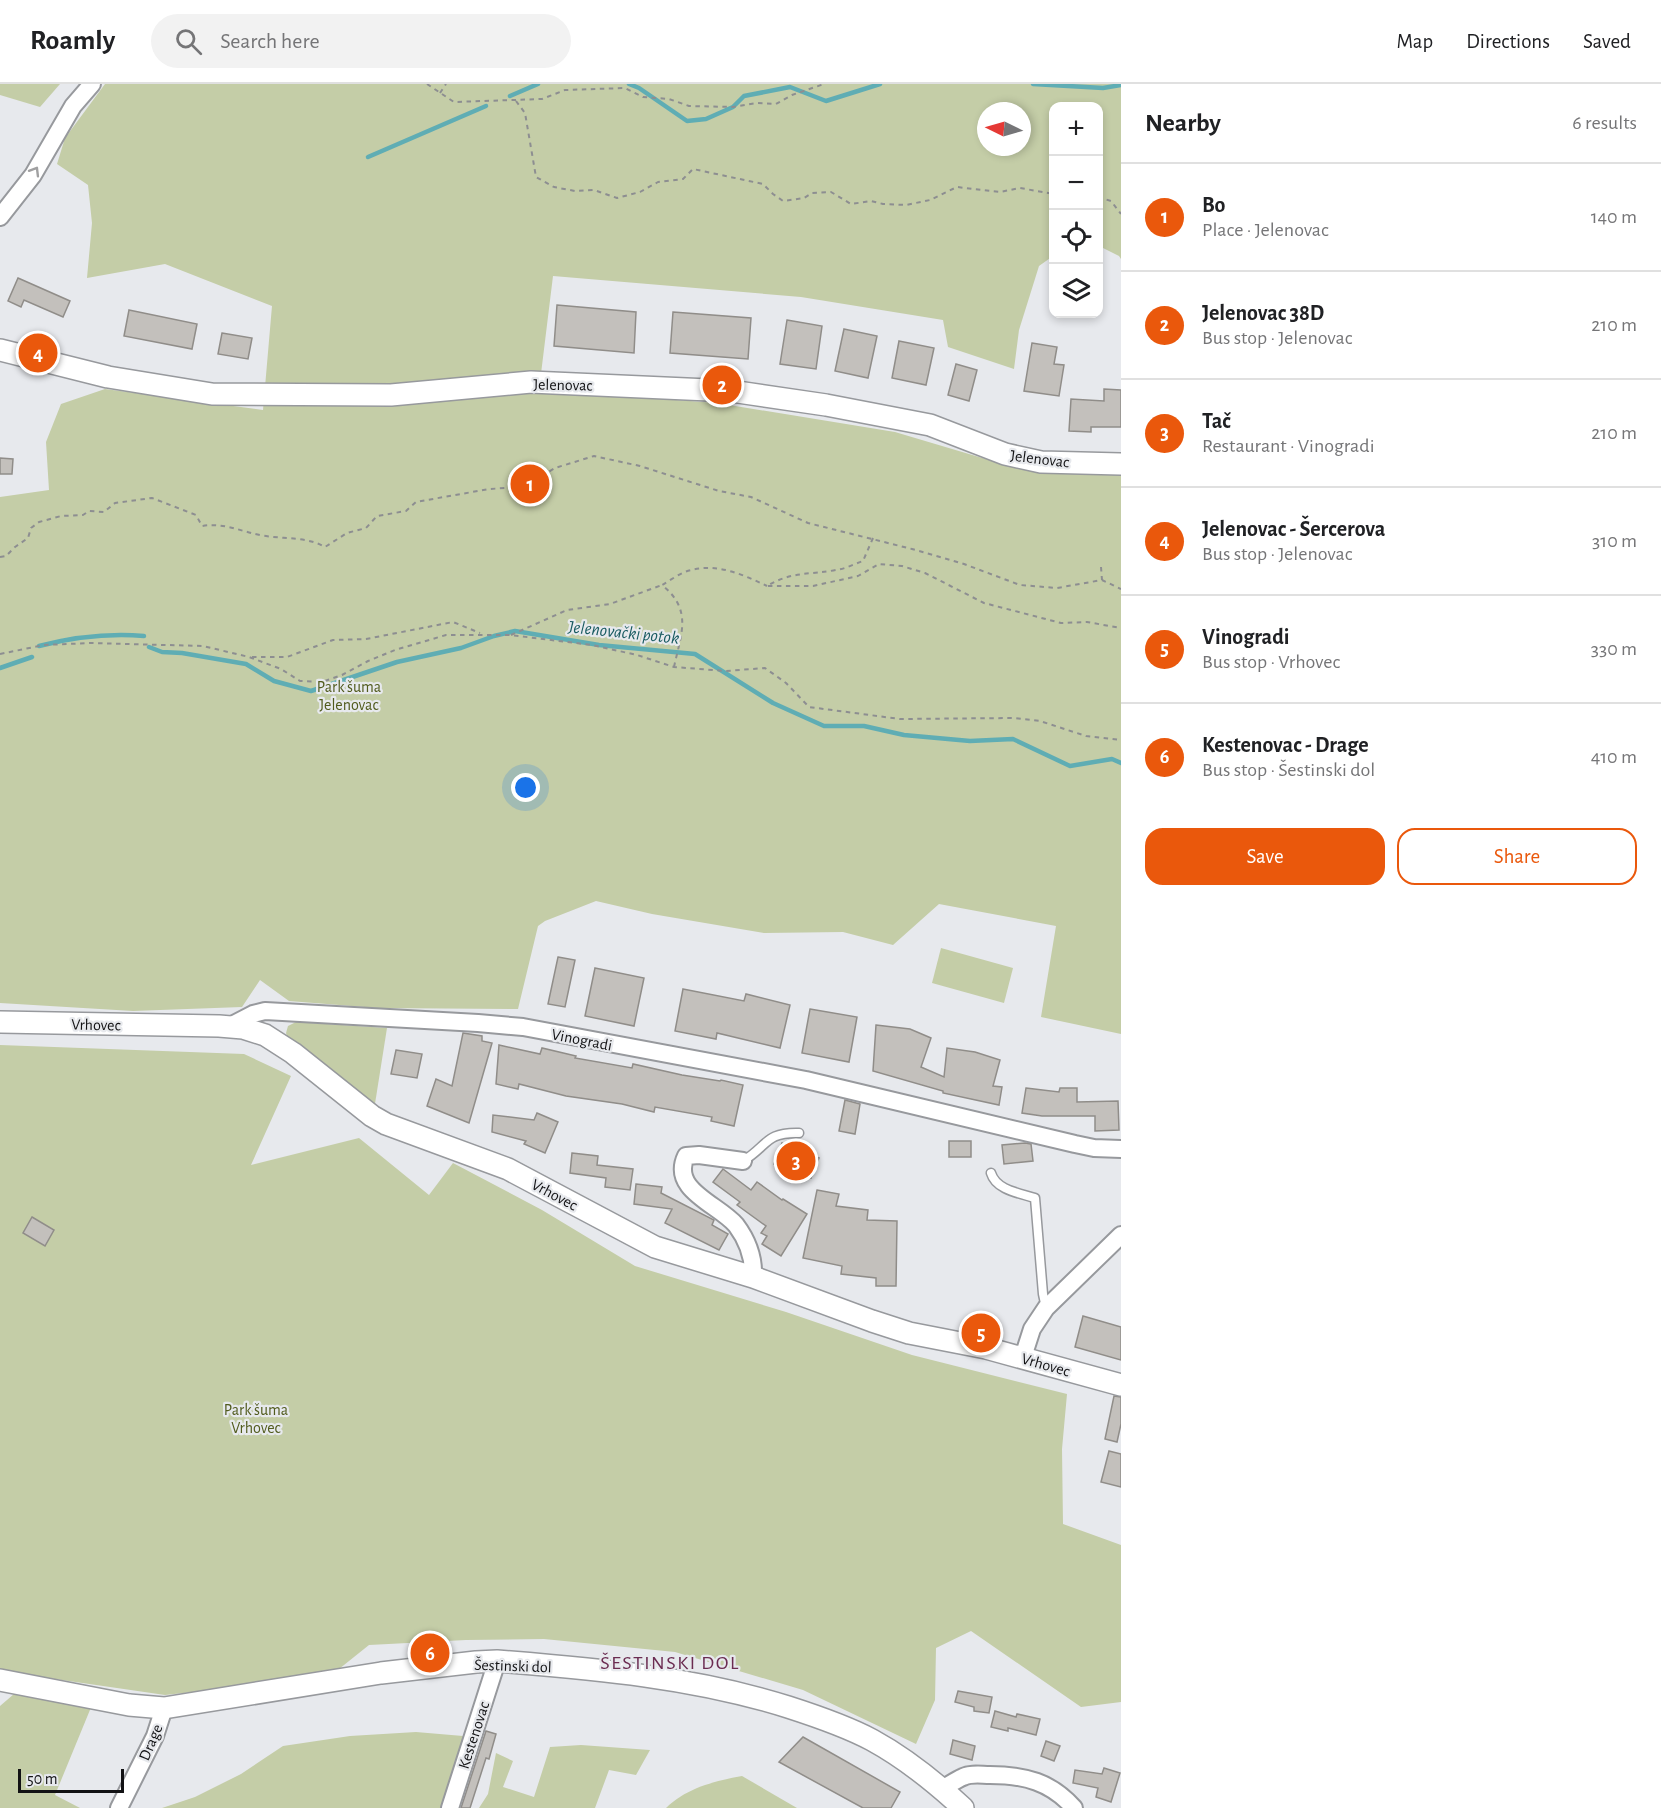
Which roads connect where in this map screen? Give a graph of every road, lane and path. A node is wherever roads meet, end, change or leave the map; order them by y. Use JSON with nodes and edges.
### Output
{"nodes":[{"id":1,"x":92,"y":84,"type":"edge"},
{"id":2,"x":428,"y":84,"type":"edge"},
{"id":3,"x":446,"y":84,"type":"edge"},
{"id":4,"x":824,"y":84,"type":"edge"},
{"id":5,"x":440,"y":93,"type":"junction"},
{"id":6,"x":516,"y":101,"type":"junction"},
{"id":7,"x":1049,"y":193,"type":"edge"},
{"id":8,"x":1103,"y":196,"type":"edge"},
{"id":9,"x":1121,"y":214,"type":"edge"},
{"id":10,"x":0,"y":217,"type":"edge"},
{"id":11,"x":0,"y":350,"type":"edge"},
{"id":12,"x":1121,"y":464,"type":"edge"},
{"id":13,"x":873,"y":538,"type":"junction"},
{"id":14,"x":0,"y":557,"type":"edge"},
{"id":15,"x":1101,"y":567,"type":"dead end"},
{"id":16,"x":1102,"y":580,"type":"junction"},
{"id":17,"x":662,"y":585,"type":"junction"},
{"id":18,"x":767,"y":586,"type":"junction"},
{"id":19,"x":1121,"y":589,"type":"edge"},
{"id":20,"x":1121,"y":628,"type":"edge"},
{"id":21,"x":482,"y":634,"type":"junction"},
{"id":22,"x":510,"y":635,"type":"junction"},
{"id":23,"x":0,"y":654,"type":"edge"},
{"id":24,"x":249,"y":657,"type":"junction"},
{"id":25,"x":674,"y":668,"type":"junction"},
{"id":26,"x":1121,"y":740,"type":"edge"},
{"id":27,"x":286,"y":1012,"type":"junction"},
{"id":28,"x":0,"y":1022,"type":"edge"},
{"id":29,"x":230,"y":1026,"type":"junction"},
{"id":30,"x":273,"y":1039,"type":"junction"},
{"id":31,"x":799,"y":1133,"type":"dead end"},
{"id":32,"x":1121,"y":1149,"type":"edge"},
{"id":33,"x":743,"y":1161,"type":"joint"},
{"id":34,"x":991,"y":1173,"type":"dead end"},
{"id":35,"x":1121,"y":1235,"type":"edge"},
{"id":36,"x":753,"y":1277,"type":"junction"},
{"id":37,"x":1046,"y":1308,"type":"junction"},
{"id":38,"x":1023,"y":1357,"type":"junction"},
{"id":39,"x":1121,"y":1385,"type":"edge"},
{"id":40,"x":497,"y":1661,"type":"junction"},
{"id":41,"x":0,"y":1680,"type":"edge"},
{"id":42,"x":164,"y":1708,"type":"junction"},
{"id":43,"x":942,"y":1789,"type":"junction"},
{"id":44,"x":119,"y":1808,"type":"edge"},
{"id":45,"x":450,"y":1808,"type":"edge"},
{"id":46,"x":963,"y":1808,"type":"edge"},
{"id":47,"x":1074,"y":1808,"type":"edge"}],
"edges":[{"from":10,"to":1,"type":"street","one_way":true},
{"from":2,"to":5,"type":"path"},
{"from":3,"to":5,"type":"path"},
{"from":4,"to":6,"type":"path"},
{"from":5,"to":6,"type":"path"},
{"from":6,"to":7,"type":"path"},
{"from":8,"to":9,"type":"path"},
{"from":11,"to":12,"type":"street","name":"Jelenovac"},
{"from":13,"to":14,"type":"path"},
{"from":13,"to":16,"type":"path"},
{"from":13,"to":18,"type":"path"},
{"from":15,"to":16,"type":"path"},
{"from":16,"to":19,"type":"path"},
{"from":17,"to":18,"type":"path"},
{"from":17,"to":22,"type":"path"},
{"from":17,"to":25,"type":"path"},
{"from":18,"to":20,"type":"path"},
{"from":21,"to":22,"type":"path"},
{"from":21,"to":24,"type":"path"},
{"from":21,"to":24,"type":"path"},
{"from":22,"to":25,"type":"path"},
{"from":23,"to":24,"type":"path"},
{"from":25,"to":26,"type":"path"},
{"from":27,"to":29,"type":"street","name":"Vinogradi"},
{"from":27,"to":30,"type":"street"},
{"from":27,"to":32,"type":"street","name":"Vinogradi"},
{"from":28,"to":29,"type":"street","name":"Vrhovec"},
{"from":29,"to":30,"type":"street","name":"Vrhovec"},
{"from":30,"to":36,"type":"street","name":"Vrhovec"},
{"from":31,"to":33,"type":"lane"},
{"from":33,"to":36,"type":"street"},
{"from":34,"to":37,"type":"lane"},
{"from":35,"to":37,"type":"street"},
{"from":36,"to":38,"type":"street","name":"Vrhovec"},
{"from":37,"to":38,"type":"street"},
{"from":38,"to":39,"type":"street","name":"Vrhovec"},
{"from":40,"to":42,"type":"street","name":"Šestinski dol"},
{"from":40,"to":43,"type":"street","name":"Šestinski dol"},
{"from":40,"to":45,"type":"street","name":"Kestenovac"},
{"from":41,"to":42,"type":"street","name":"Šestinski dol"},
{"from":42,"to":44,"type":"street","name":"Drage"},
{"from":43,"to":46,"type":"street","name":"Šestinski dol"},
{"from":43,"to":47,"type":"street"}]}
